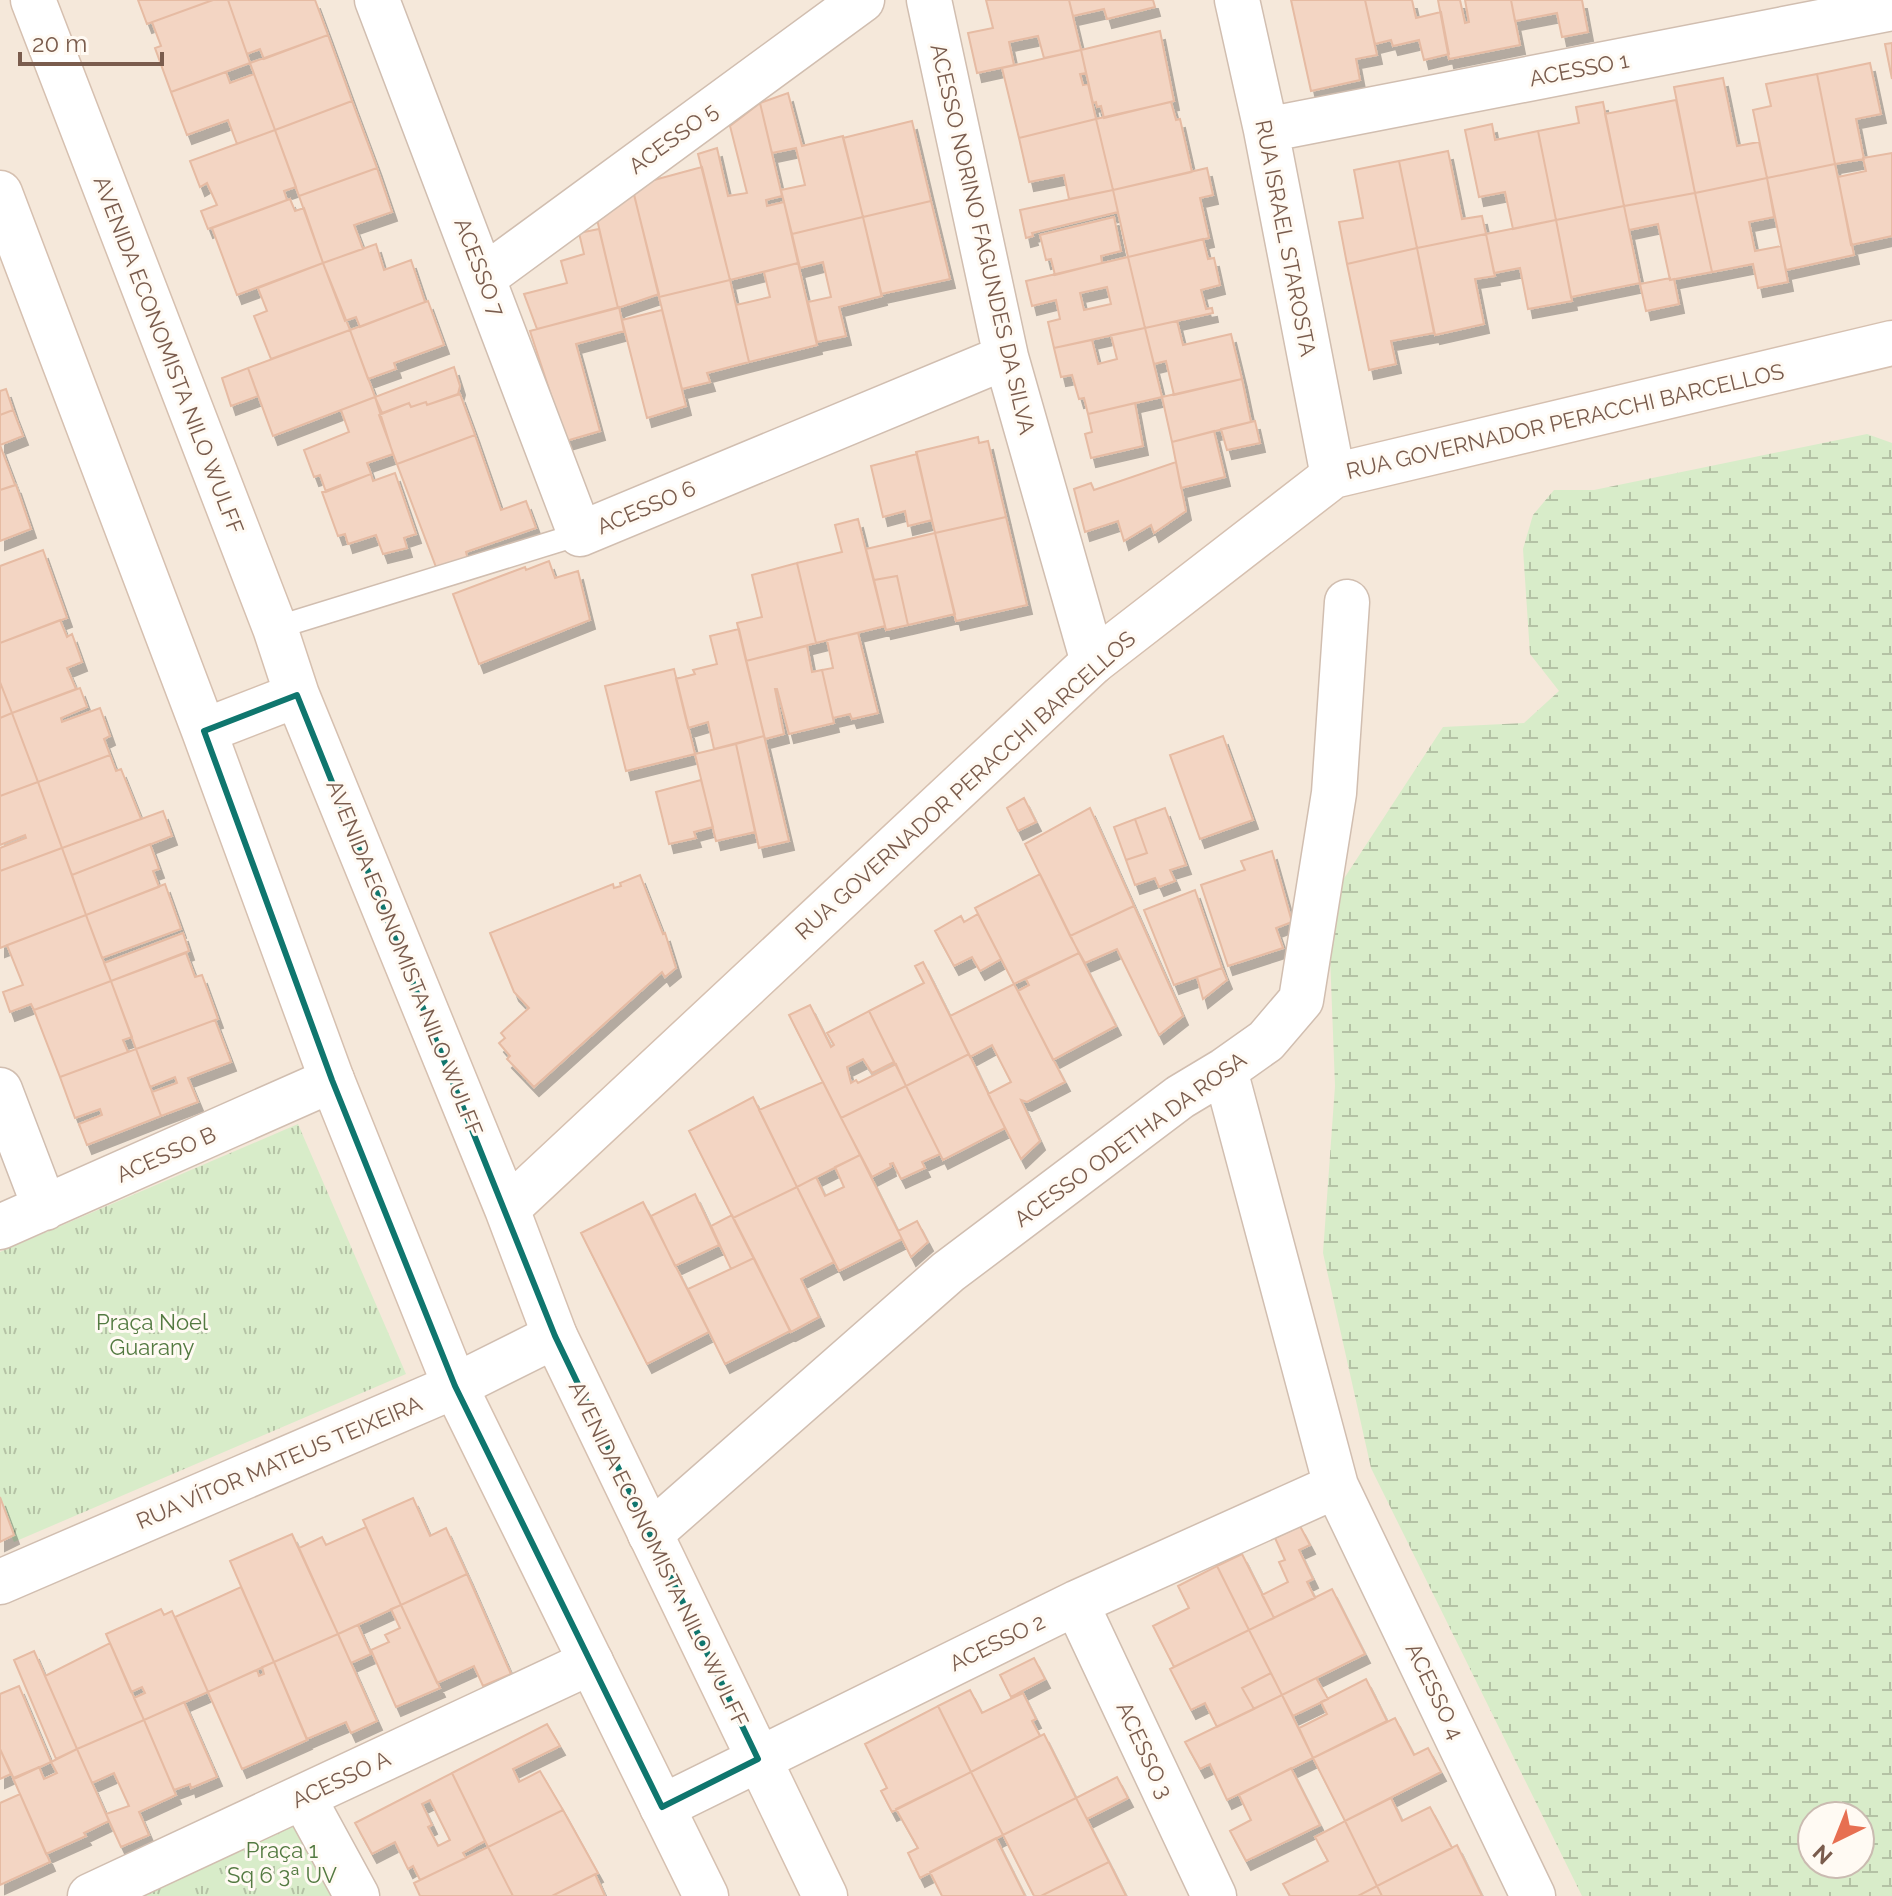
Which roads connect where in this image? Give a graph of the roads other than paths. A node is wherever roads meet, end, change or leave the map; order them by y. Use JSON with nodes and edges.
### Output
{"nodes":[{"id":1,"x":33,"y":0,"type":"edge"},
{"id":2,"x":377,"y":0,"type":"edge"},
{"id":3,"x":862,"y":0,"type":"edge"},
{"id":4,"x":929,"y":0,"type":"edge"},
{"id":5,"x":1237,"y":0,"type":"edge"},
{"id":6,"x":1892,"y":8,"type":"edge"},
{"id":7,"x":1266,"y":130,"type":"junction"},
{"id":8,"x":4,"y":216,"type":"edge"},
{"id":9,"x":484,"y":277,"type":"junction"},
{"id":10,"x":1892,"y":343,"type":"edge"},
{"id":11,"x":1006,"y":357,"type":"junction"},
{"id":12,"x":1333,"y":476,"type":"junction"},
{"id":13,"x":580,"y":534,"type":"junction"},
{"id":14,"x":1347,"y":602,"type":"dead end"},
{"id":15,"x":275,"y":628,"type":"junction"},
{"id":16,"x":1093,"y":662,"type":"junction"},
{"id":17,"x":297,"y":695,"type":"junction"},
{"id":18,"x":204,"y":731,"type":"junction"},
{"id":19,"x":1225,"y":1070,"type":"junction"},
{"id":20,"x":332,"y":1080,"type":"junction"},
{"id":21,"x":0,"y":1090,"type":"edge"},
{"id":22,"x":45,"y":1208,"type":"junction"},
{"id":23,"x":507,"y":1209,"type":"junction"},
{"id":24,"x":0,"y":1227,"type":"edge"},
{"id":25,"x":555,"y":1336,"type":"junction"},
{"id":26,"x":455,"y":1386,"type":"junction"},
{"id":27,"x":1336,"y":1486,"type":"junction"},
{"id":28,"x":650,"y":1534,"type":"junction"},
{"id":29,"x":0,"y":1582,"type":"edge"},
{"id":30,"x":1076,"y":1603,"type":"junction"},
{"id":31,"x":591,"y":1662,"type":"junction"},
{"id":32,"x":758,"y":1759,"type":"junction"},
{"id":33,"x":303,"y":1797,"type":"junction"},
{"id":34,"x":662,"y":1807,"type":"junction"},
{"id":35,"x":90,"y":1896,"type":"edge"},
{"id":36,"x":357,"y":1896,"type":"edge"},
{"id":37,"x":706,"y":1896,"type":"edge"},
{"id":38,"x":825,"y":1896,"type":"edge"},
{"id":39,"x":1214,"y":1896,"type":"edge"},
{"id":40,"x":1533,"y":1896,"type":"edge"}],
"edges":[{"from":1,"to":15,"type":"street","name":"AVENIDA ECONOMISTA NILO WULFF"},
{"from":2,"to":9,"type":"street","name":"ACESSO 7"},
{"from":3,"to":9,"type":"street","name":"ACESSO 5"},
{"from":4,"to":11,"type":"street","name":"ACESSO NORINO FAGUNDES DA SILVA"},
{"from":5,"to":7,"type":"street","name":"RUA ISRAEL STAROSTA"},
{"from":6,"to":7,"type":"street","name":"ACESSO 1"},
{"from":7,"to":12,"type":"street","name":"RUA ISRAEL STAROSTA"},
{"from":8,"to":18,"type":"street"},
{"from":9,"to":13,"type":"street","name":"ACESSO 7"},
{"from":10,"to":12,"type":"street","name":"RUA GOVERNADOR PERACCHI BARCELLOS"},
{"from":11,"to":13,"type":"street","name":"ACESSO 6"},
{"from":11,"to":16,"type":"street","name":"ACESSO NORINO FAGUNDES DA SILVA"},
{"from":12,"to":16,"type":"street","name":"RUA GOVERNADOR PERACCHI BARCELLOS"},
{"from":13,"to":15,"type":"lane","name":"ACESSO 6"},
{"from":14,"to":19,"type":"street","name":"ACESSO ODETHA DA ROSA"},
{"from":15,"to":17,"type":"street","name":"AVENIDA ECONOMISTA NILO WULFF"},
{"from":16,"to":23,"type":"street","name":"RUA GOVERNADOR PERACCHI BARCELLOS"},
{"from":17,"to":18,"type":"street"},
{"from":17,"to":23,"type":"street","name":"AVENIDA ECONOMISTA NILO WULFF"},
{"from":18,"to":20,"type":"street"},
{"from":19,"to":27,"type":"street","name":"ACESSO 4"},
{"from":19,"to":28,"type":"street","name":"ACESSO ODETHA DA ROSA"},
{"from":20,"to":22,"type":"street","name":"ACESSO B"},
{"from":20,"to":26,"type":"street"},
{"from":21,"to":22,"type":"street"},
{"from":22,"to":24,"type":"street","name":"ACESSO B"},
{"from":23,"to":25,"type":"street","name":"AVENIDA ECONOMISTA NILO WULFF"},
{"from":25,"to":26,"type":"street","name":"RUA VÍTOR MATEUS TEIXEIRA"},
{"from":25,"to":28,"type":"street","name":"AVENIDA ECONOMISTA NILO WULFF"},
{"from":26,"to":29,"type":"street","name":"RUA VÍTOR MATEUS TEIXEIRA"},
{"from":26,"to":31,"type":"street"},
{"from":27,"to":30,"type":"street","name":"ACESSO 2"},
{"from":27,"to":40,"type":"street","name":"ACESSO 4"},
{"from":28,"to":32,"type":"street","name":"AVENIDA ECONOMISTA NILO WULFF"},
{"from":30,"to":32,"type":"street","name":"ACESSO 2"},
{"from":30,"to":39,"type":"street","name":"ACESSO 3"},
{"from":31,"to":33,"type":"street","name":"ACESSO A"},
{"from":31,"to":34,"type":"street"},
{"from":32,"to":34,"type":"street","name":"ACESSO 2"},
{"from":32,"to":38,"type":"street","name":"AVENIDA ECONOMISTA NILO WULFF"},
{"from":33,"to":35,"type":"street","name":"ACESSO A"},
{"from":33,"to":36,"type":"street"},
{"from":34,"to":37,"type":"street"}]}
